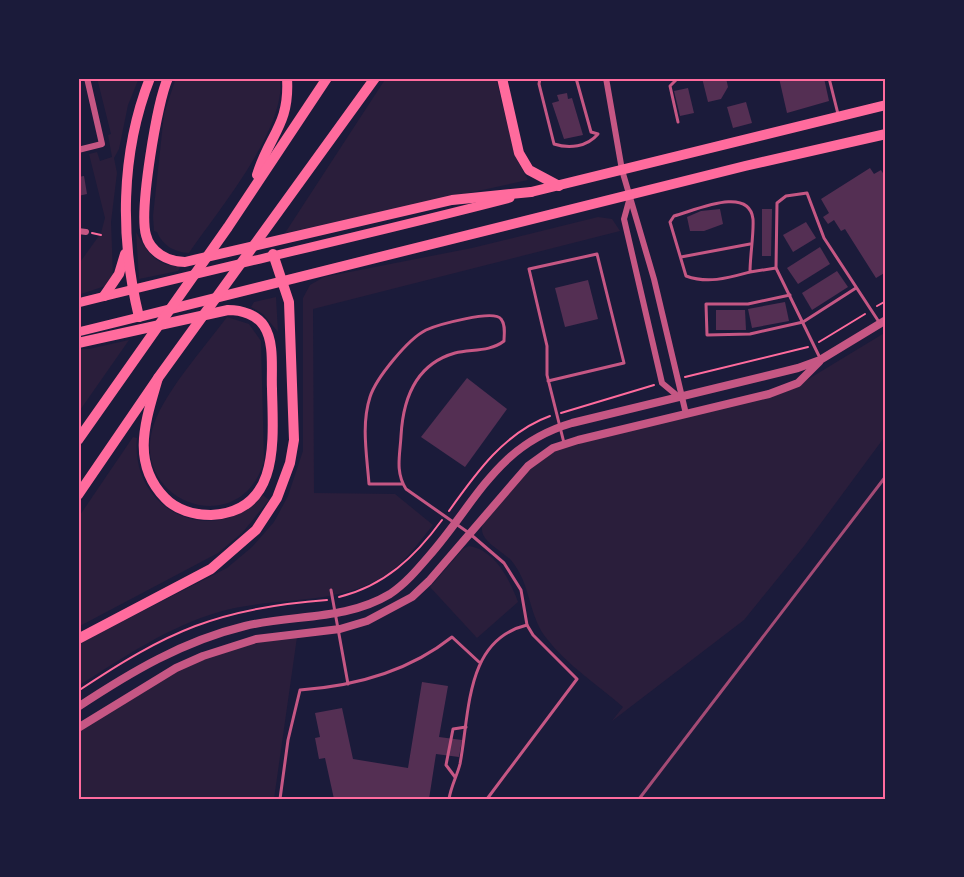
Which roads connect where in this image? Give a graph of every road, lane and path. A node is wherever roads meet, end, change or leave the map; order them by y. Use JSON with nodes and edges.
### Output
{"nodes":[{"id":1,"x":87,"y":78,"type":"edge"},
{"id":2,"x":150,"y":78,"type":"edge"},
{"id":3,"x":168,"y":78,"type":"edge"},
{"id":4,"x":287,"y":78,"type":"edge"},
{"id":5,"x":327,"y":78,"type":"edge"},
{"id":6,"x":375,"y":78,"type":"edge"},
{"id":7,"x":502,"y":78,"type":"edge"},
{"id":8,"x":540,"y":78,"type":"edge"},
{"id":9,"x":576,"y":78,"type":"edge"},
{"id":10,"x":606,"y":78,"type":"edge"},
{"id":11,"x":678,"y":78,"type":"edge"},
{"id":12,"x":829,"y":78,"type":"edge"},
{"id":13,"x":886,"y":105,"type":"edge"},
{"id":14,"x":838,"y":116,"type":"junction"},
{"id":15,"x":678,"y":122,"type":"dead end"},
{"id":16,"x":886,"y":134,"type":"edge"},
{"id":17,"x":78,"y":150,"type":"edge"},
{"id":18,"x":622,"y":170,"type":"junction"},
{"id":19,"x":254,"y":185,"type":"junction"},
{"id":20,"x":559,"y":186,"type":"junction"},
{"id":21,"x":531,"y":192,"type":"junction"},
{"id":22,"x":630,"y":196,"type":"junction"},
{"id":23,"x":78,"y":231,"type":"edge"},
{"id":24,"x":86,"y":232,"type":"dead end"},
{"id":25,"x":750,"y":244,"type":"junction"},
{"id":26,"x":127,"y":248,"type":"junction"},
{"id":27,"x":273,"y":254,"type":"junction"},
{"id":28,"x":680,"y":257,"type":"junction"},
{"id":29,"x":776,"y":268,"type":"junction"},
{"id":30,"x":750,"y":272,"type":"junction"},
{"id":31,"x":281,"y":281,"type":"junction"},
{"id":32,"x":856,"y":288,"type":"junction"},
{"id":33,"x":132,"y":289,"type":"junction"},
{"id":34,"x":790,"y":295,"type":"junction"},
{"id":35,"x":104,"y":296,"type":"junction"},
{"id":36,"x":886,"y":301,"type":"edge"},
{"id":37,"x":78,"y":303,"type":"edge"},
{"id":38,"x":871,"y":310,"type":"junction"},
{"id":39,"x":139,"y":317,"type":"junction"},
{"id":40,"x":803,"y":322,"type":"junction"},
{"id":41,"x":883,"y":322,"type":"edge"},
{"id":42,"x":78,"y":332,"type":"edge"},
{"id":43,"x":78,"y":343,"type":"edge"},
{"id":44,"x":814,"y":345,"type":"junction"},
{"id":45,"x":820,"y":360,"type":"junction"},
{"id":46,"x":158,"y":378,"type":"junction"},
{"id":47,"x":678,"y":379,"type":"junction"},
{"id":48,"x":549,"y":381,"type":"junction"},
{"id":49,"x":662,"y":383,"type":"junction"},
{"id":50,"x":680,"y":398,"type":"junction"},
{"id":51,"x":686,"y":414,"type":"junction"},
{"id":52,"x":555,"y":415,"type":"junction"},
{"id":53,"x":559,"y":427,"type":"junction"},
{"id":54,"x":78,"y":440,"type":"edge"},
{"id":55,"x":564,"y":445,"type":"junction"},
{"id":56,"x":403,"y":484,"type":"junction"},
{"id":57,"x":78,"y":495,"type":"edge"},
{"id":58,"x":445,"y":516,"type":"junction"},
{"id":59,"x":456,"y":523,"type":"junction"},
{"id":60,"x":469,"y":533,"type":"junction"},
{"id":61,"x":331,"y":590,"type":"dead end"},
{"id":62,"x":333,"y":599,"type":"junction"},
{"id":63,"x":336,"y":614,"type":"junction"},
{"id":64,"x":527,"y":625,"type":"junction"},
{"id":65,"x":339,"y":629,"type":"junction"},
{"id":66,"x":78,"y":639,"type":"edge"},
{"id":67,"x":479,"y":663,"type":"junction"},
{"id":68,"x":348,"y":684,"type":"junction"},
{"id":69,"x":78,"y":691,"type":"edge"},
{"id":70,"x":78,"y":707,"type":"edge"},
{"id":71,"x":466,"y":727,"type":"junction"},
{"id":72,"x":78,"y":729,"type":"edge"},
{"id":73,"x":455,"y":777,"type":"junction"},
{"id":74,"x":279,"y":799,"type":"edge"},
{"id":75,"x":449,"y":799,"type":"edge"},
{"id":76,"x":487,"y":799,"type":"edge"}],
"edges":[{"from":1,"to":17,"type":"street"},
{"from":2,"to":26,"type":"highway"},
{"from":3,"to":21,"type":"highway"},
{"from":4,"to":19,"type":"highway"},
{"from":5,"to":19,"type":"highway"},
{"from":6,"to":46,"type":"highway"},
{"from":7,"to":20,"type":"highway"},
{"from":8,"to":9,"type":"lane"},
{"from":10,"to":18,"type":"street"},
{"from":11,"to":15,"type":"lane"},
{"from":12,"to":14,"type":"lane"},
{"from":13,"to":14,"type":"highway"},
{"from":14,"to":18,"type":"highway"},
{"from":16,"to":22,"type":"highway"},
{"from":18,"to":20,"type":"highway"},
{"from":18,"to":22,"type":"street"},
{"from":19,"to":54,"type":"highway"},
{"from":20,"to":21,"type":"highway"},
{"from":21,"to":27,"type":"main road"},
{"from":22,"to":31,"type":"highway"},
{"from":22,"to":47,"type":"street"},
{"from":22,"to":49,"type":"street"},
{"from":23,"to":24,"type":"street"},
{"from":25,"to":28,"type":"lane"},
{"from":25,"to":28,"type":"lane"},
{"from":25,"to":30,"type":"lane"},
{"from":26,"to":33,"type":"highway"},
{"from":26,"to":35,"type":"highway"},
{"from":27,"to":31,"type":"highway"},
{"from":27,"to":33,"type":"main road"},
{"from":28,"to":30,"type":"lane"},
{"from":29,"to":30,"type":"lane"},
{"from":29,"to":32,"type":"lane"},
{"from":29,"to":34,"type":"lane"},
{"from":31,"to":39,"type":"highway"},
{"from":31,"to":66,"type":"highway"},
{"from":32,"to":38,"type":"lane"},
{"from":32,"to":40,"type":"lane"},
{"from":33,"to":35,"type":"main road"},
{"from":33,"to":39,"type":"highway"},
{"from":34,"to":40,"type":"lane"},
{"from":34,"to":40,"type":"lane"},
{"from":35,"to":37,"type":"main road"},
{"from":36,"to":38,"type":"path"},
{"from":38,"to":41,"type":"lane"},
{"from":38,"to":44,"type":"path"},
{"from":39,"to":42,"type":"main road"},
{"from":40,"to":44,"type":"lane"},
{"from":41,"to":45,"type":"street"},
{"from":43,"to":46,"type":"highway"},
{"from":44,"to":45,"type":"lane"},
{"from":44,"to":47,"type":"path"},
{"from":45,"to":50,"type":"street"},
{"from":45,"to":51,"type":"street"},
{"from":46,"to":57,"type":"highway"},
{"from":47,"to":50,"type":"street"},
{"from":48,"to":48,"type":"lane"},
{"from":48,"to":52,"type":"lane"},
{"from":49,"to":50,"type":"street"},
{"from":49,"to":52,"type":"path"},
{"from":50,"to":51,"type":"street"},
{"from":50,"to":53,"type":"street"},
{"from":51,"to":55,"type":"street"},
{"from":52,"to":53,"type":"lane"},
{"from":52,"to":58,"type":"path"},
{"from":53,"to":55,"type":"lane"},
{"from":53,"to":59,"type":"street"},
{"from":55,"to":60,"type":"street"},
{"from":56,"to":56,"type":"lane"},
{"from":56,"to":58,"type":"lane"},
{"from":58,"to":59,"type":"lane"},
{"from":58,"to":62,"type":"path"},
{"from":59,"to":60,"type":"lane"},
{"from":59,"to":63,"type":"street"},
{"from":60,"to":64,"type":"lane"},
{"from":60,"to":65,"type":"street"},
{"from":61,"to":62,"type":"lane"},
{"from":62,"to":63,"type":"lane"},
{"from":62,"to":69,"type":"path"},
{"from":63,"to":65,"type":"lane"},
{"from":63,"to":70,"type":"street"},
{"from":64,"to":67,"type":"lane"},
{"from":64,"to":76,"type":"lane"},
{"from":65,"to":68,"type":"lane"},
{"from":65,"to":72,"type":"street"},
{"from":67,"to":68,"type":"lane"},
{"from":67,"to":71,"type":"lane"},
{"from":68,"to":74,"type":"lane"},
{"from":71,"to":73,"type":"lane"},
{"from":71,"to":73,"type":"lane"},
{"from":73,"to":75,"type":"lane"}]}
